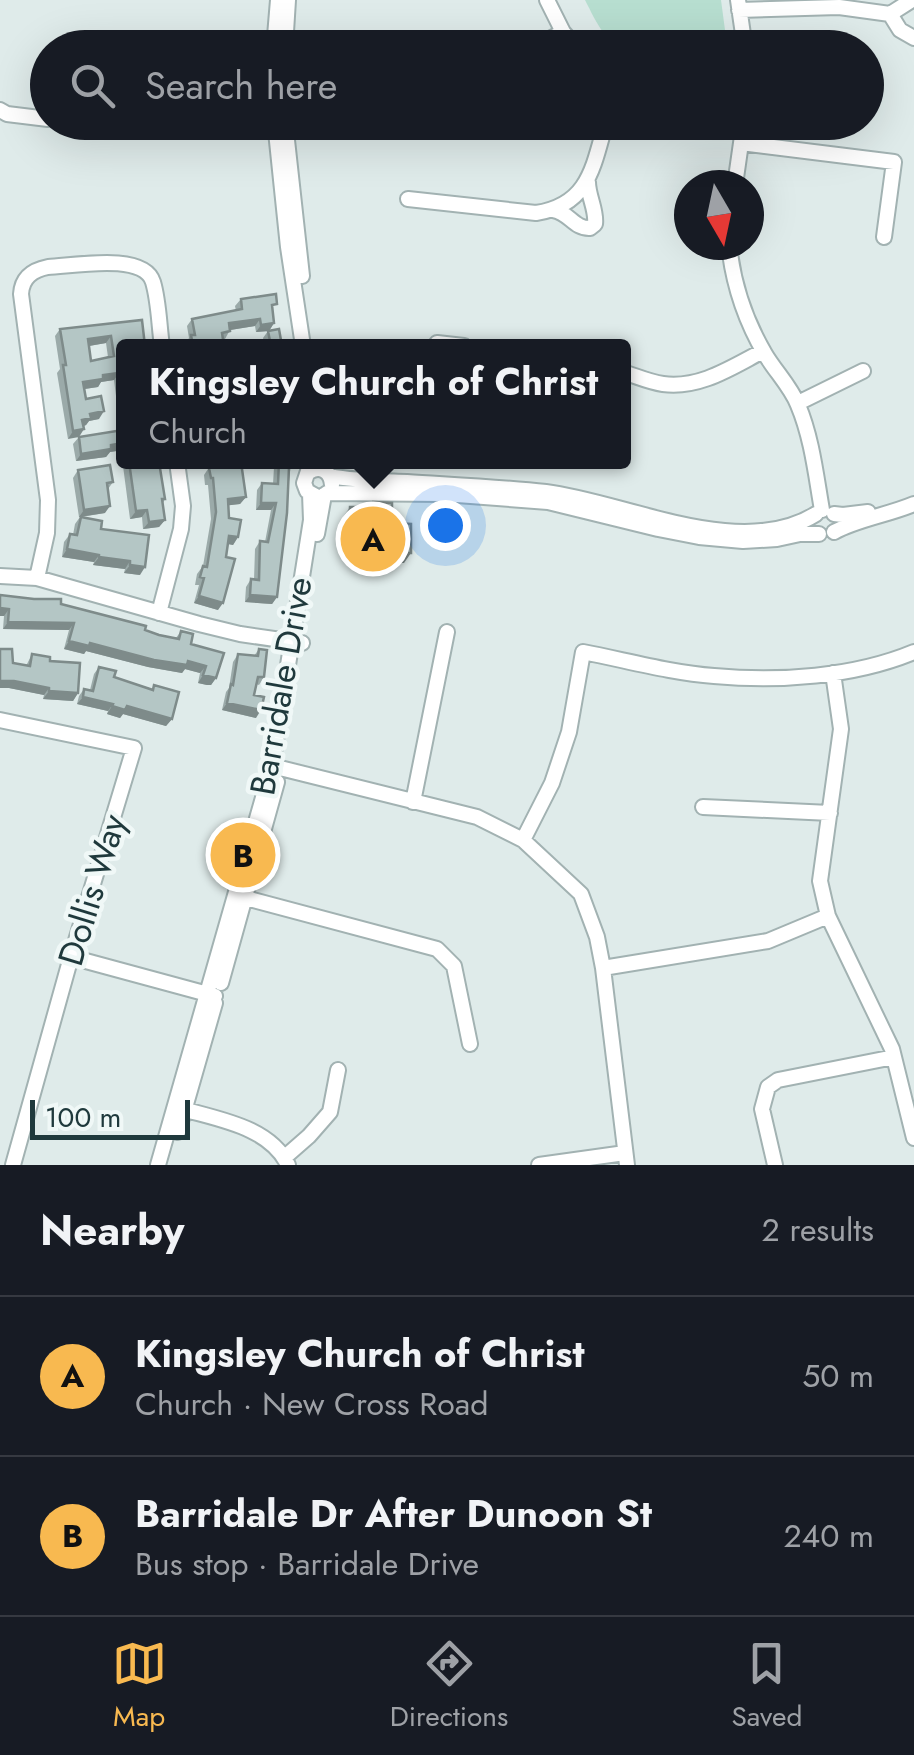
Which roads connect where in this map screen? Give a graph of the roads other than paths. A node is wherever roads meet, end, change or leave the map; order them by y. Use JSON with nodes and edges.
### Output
{"nodes":[{"id":1,"x":278,"y":0,"type":"edge"},
{"id":2,"x":288,"y":0,"type":"edge"},
{"id":3,"x":547,"y":0,"type":"edge"},
{"id":4,"x":913,"y":2,"type":"edge"},
{"id":5,"x":739,"y":5,"type":"edge"},
{"id":6,"x":890,"y":14,"type":"junction"},
{"id":7,"x":276,"y":30,"type":"edge"},
{"id":8,"x":286,"y":30,"type":"edge"},
{"id":9,"x":562,"y":30,"type":"edge"},
{"id":10,"x":742,"y":30,"type":"edge"},
{"id":11,"x":914,"y":38,"type":"edge"},
{"id":12,"x":0,"y":110,"type":"edge"},
{"id":13,"x":30,"y":117,"type":"edge"},
{"id":14,"x":277,"y":140,"type":"edge"},
{"id":15,"x":286,"y":140,"type":"edge"},
{"id":16,"x":601,"y":140,"type":"edge"},
{"id":17,"x":741,"y":140,"type":"edge"},
{"id":18,"x":741,"y":143,"type":"junction"},
{"id":19,"x":737,"y":170,"type":"edge"},
{"id":20,"x":588,"y":182,"type":"junction"},
{"id":21,"x":408,"y":199,"type":"dead end"},
{"id":22,"x":553,"y":210,"type":"junction"},
{"id":23,"x":884,"y":237,"type":"dead end"},
{"id":24,"x":731,"y":260,"type":"edge"},
{"id":25,"x":161,"y":339,"type":"edge"},
{"id":26,"x":302,"y":339,"type":"edge"},
{"id":27,"x":310,"y":339,"type":"edge"},
{"id":28,"x":763,"y":351,"type":"junction"},
{"id":29,"x":863,"y":370,"type":"dead end"},
{"id":30,"x":631,"y":375,"type":"edge"},
{"id":31,"x":798,"y":403,"type":"junction"},
{"id":32,"x":178,"y":469,"type":"edge"},
{"id":33,"x":309,"y":469,"type":"edge"},
{"id":34,"x":328,"y":470,"type":"edge"},
{"id":35,"x":320,"y":494,"type":"junction"},
{"id":36,"x":914,"y":495,"type":"edge"},
{"id":37,"x":914,"y":504,"type":"edge"},
{"id":38,"x":824,"y":513,"type":"junction"},
{"id":39,"x":826,"y":533,"type":"junction"},
{"id":40,"x":0,"y":576,"type":"edge"},
{"id":41,"x":37,"y":578,"type":"junction"},
{"id":42,"x":160,"y":612,"type":"junction"},
{"id":43,"x":448,"y":632,"type":"dead end"},
{"id":44,"x":298,"y":642,"type":"junction"},
{"id":45,"x":914,"y":652,"type":"edge"},
{"id":46,"x":833,"y":673,"type":"junction"},
{"id":47,"x":0,"y":720,"type":"edge"},
{"id":48,"x":277,"y":767,"type":"junction"},
{"id":49,"x":413,"y":802,"type":"junction"},
{"id":50,"x":703,"y":806,"type":"dead end"},
{"id":51,"x":830,"y":813,"type":"junction"},
{"id":52,"x":523,"y":840,"type":"junction"},
{"id":53,"x":240,"y":896,"type":"junction"},
{"id":54,"x":828,"y":916,"type":"junction"},
{"id":55,"x":71,"y":957,"type":"junction"},
{"id":56,"x":603,"y":968,"type":"junction"},
{"id":57,"x":212,"y":996,"type":"junction"},
{"id":58,"x":470,"y":1044,"type":"dead end"},
{"id":59,"x":894,"y":1057,"type":"junction"},
{"id":60,"x":338,"y":1070,"type":"dead end"},
{"id":61,"x":180,"y":1108,"type":"junction"},
{"id":62,"x":914,"y":1138,"type":"edge"},
{"id":63,"x":626,"y":1159,"type":"edge"},
{"id":64,"x":286,"y":1161,"type":"edge"},
{"id":65,"x":13,"y":1165,"type":"edge"},
{"id":66,"x":158,"y":1165,"type":"edge"},
{"id":67,"x":168,"y":1165,"type":"edge"},
{"id":68,"x":539,"y":1165,"type":"edge"},
{"id":69,"x":776,"y":1165,"type":"edge"}],
"edges":[{"from":1,"to":7,"type":"street"},
{"from":2,"to":8,"type":"street"},
{"from":3,"to":9,"type":"street"},
{"from":4,"to":6,"type":"street"},
{"from":5,"to":6,"type":"street"},
{"from":5,"to":10,"type":"street"},
{"from":6,"to":11,"type":"street"},
{"from":12,"to":13,"type":"street"},
{"from":14,"to":26,"type":"street"},
{"from":15,"to":27,"type":"street"},
{"from":16,"to":20,"type":"street"},
{"from":17,"to":18,"type":"street"},
{"from":18,"to":19,"type":"street"},
{"from":18,"to":23,"type":"street"},
{"from":20,"to":22,"type":"street"},
{"from":20,"to":22,"type":"street"},
{"from":21,"to":22,"type":"street"},
{"from":24,"to":28,"type":"street"},
{"from":25,"to":41,"type":"street"},
{"from":28,"to":30,"type":"street"},
{"from":28,"to":31,"type":"street"},
{"from":29,"to":31,"type":"street"},
{"from":31,"to":38,"type":"street"},
{"from":32,"to":42,"type":"street"},
{"from":33,"to":35,"type":"street"},
{"from":34,"to":35,"type":"street"},
{"from":34,"to":38,"type":"street"},
{"from":35,"to":39,"type":"street"},
{"from":35,"to":44,"type":"street","name":"Barridale Drive"},
{"from":36,"to":38,"type":"street"},
{"from":37,"to":39,"type":"street"},
{"from":38,"to":39,"type":"street"},
{"from":38,"to":39,"type":"street"},
{"from":40,"to":41,"type":"street"},
{"from":41,"to":42,"type":"street"},
{"from":42,"to":44,"type":"street"},
{"from":43,"to":49,"type":"street"},
{"from":44,"to":48,"type":"street","name":"Barridale Drive"},
{"from":45,"to":46,"type":"street"},
{"from":46,"to":51,"type":"street"},
{"from":46,"to":52,"type":"street"},
{"from":47,"to":55,"type":"street","name":"Dollis Way"},
{"from":48,"to":49,"type":"street"},
{"from":48,"to":53,"type":"street","name":"Barridale Drive"},
{"from":49,"to":52,"type":"street"},
{"from":50,"to":51,"type":"street"},
{"from":51,"to":54,"type":"street"},
{"from":52,"to":56,"type":"street"},
{"from":53,"to":57,"type":"street","name":"Barridale Drive"},
{"from":53,"to":58,"type":"street"},
{"from":54,"to":56,"type":"street"},
{"from":54,"to":59,"type":"street"},
{"from":55,"to":57,"type":"street"},
{"from":55,"to":65,"type":"street","name":"Dollis Way"},
{"from":56,"to":63,"type":"street"},
{"from":57,"to":61,"type":"street","name":"Barridale Drive"},
{"from":59,"to":62,"type":"street"},
{"from":59,"to":69,"type":"street"},
{"from":60,"to":64,"type":"street"},
{"from":61,"to":64,"type":"street"},
{"from":61,"to":66,"type":"street","name":"Barridale Drive"},
{"from":61,"to":67,"type":"street","name":"Barridale Drive"},
{"from":63,"to":68,"type":"street"}]}
